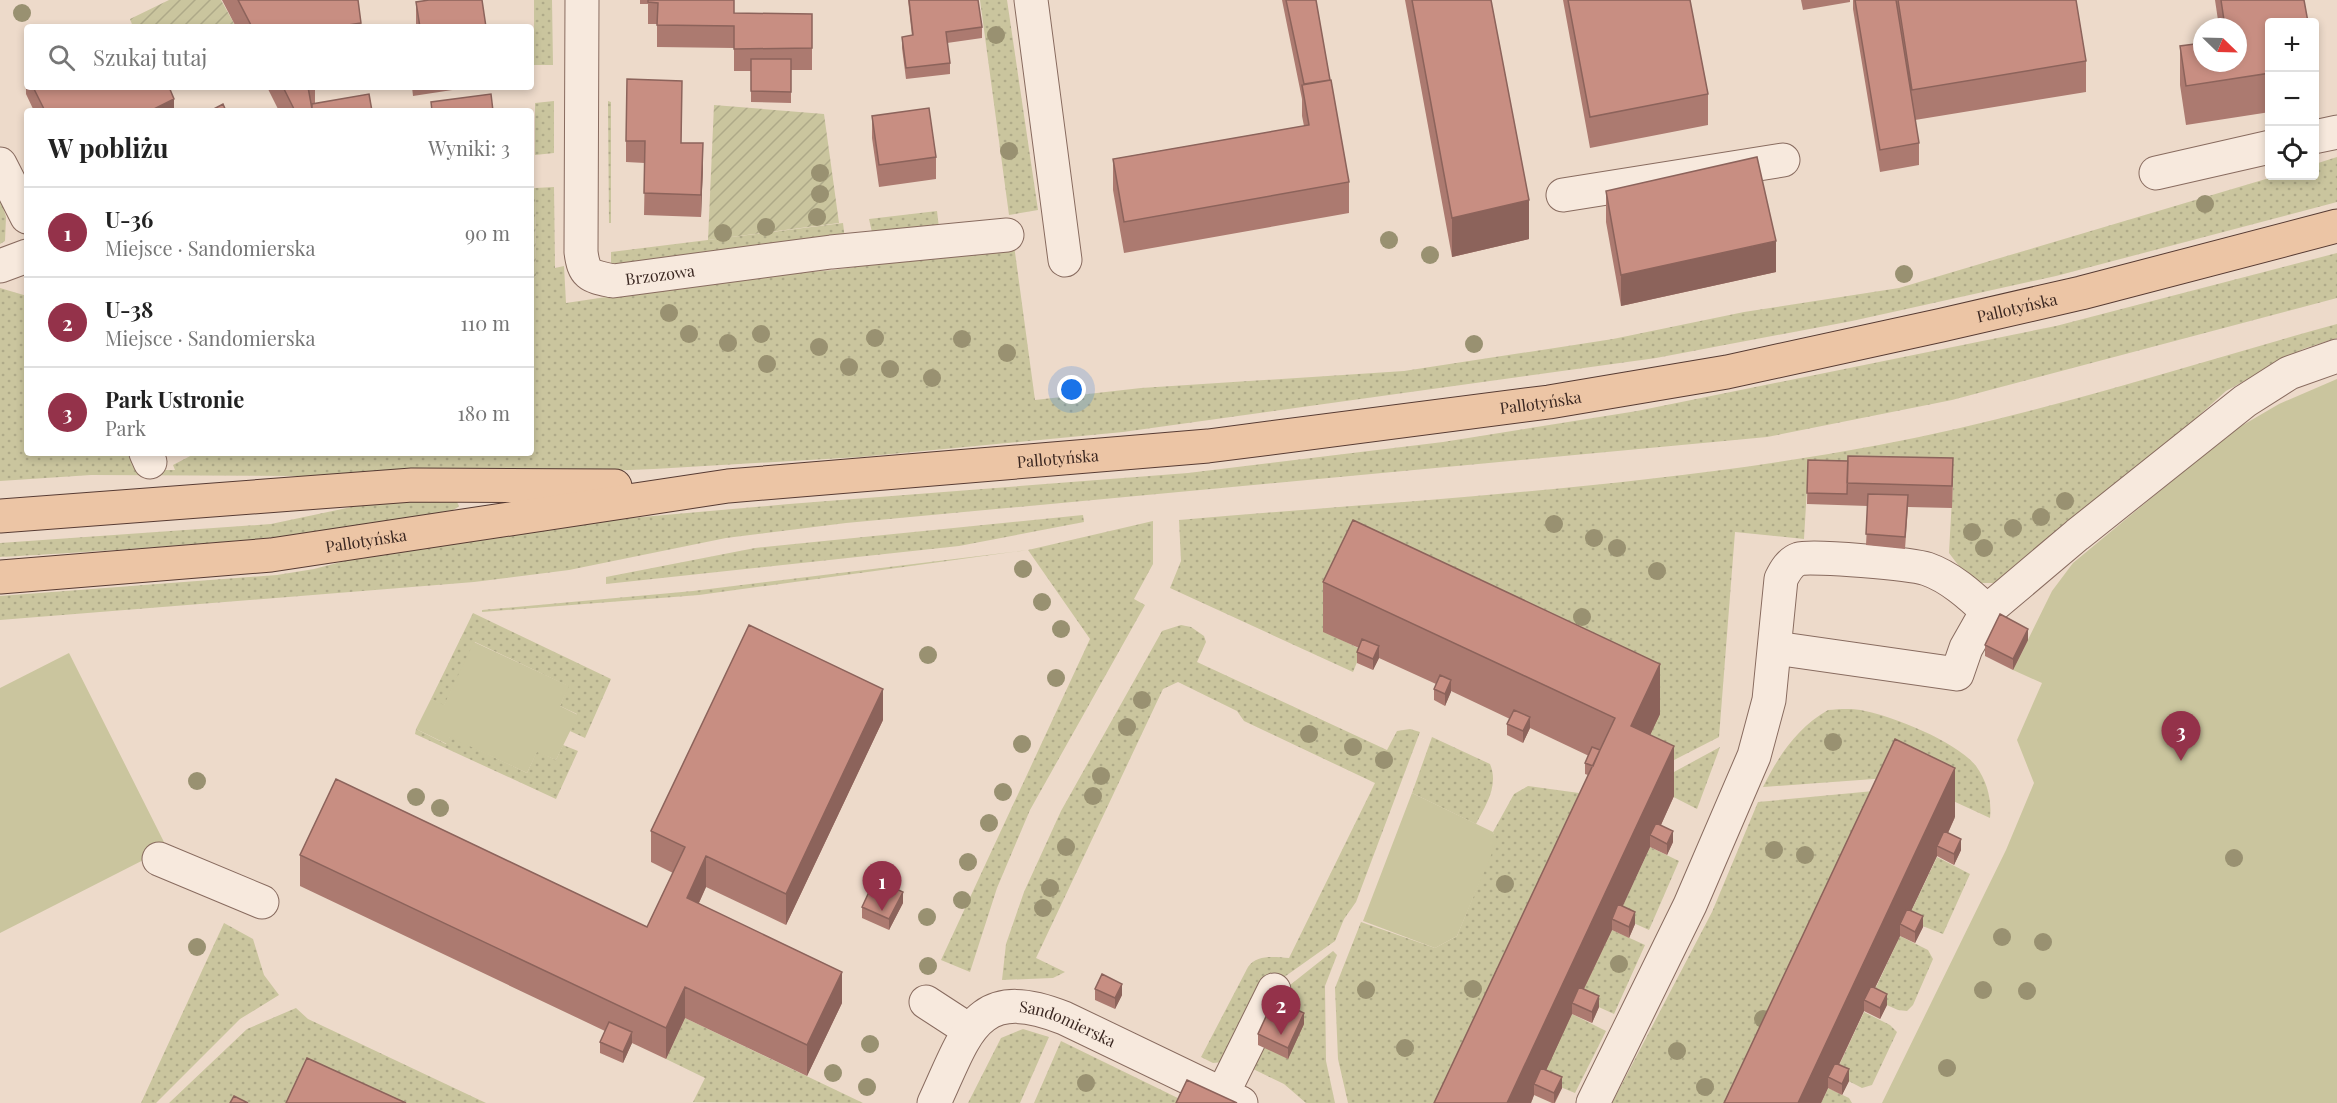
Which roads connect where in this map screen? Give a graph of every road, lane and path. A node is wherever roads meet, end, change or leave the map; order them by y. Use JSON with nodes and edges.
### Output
{"nodes":[{"id":1,"x":582,"y":0,"type":"edge"},
{"id":2,"x":1031,"y":0,"type":"edge"},
{"id":3,"x":2337,"y":132,"type":"edge"},
{"id":4,"x":2319,"y":136,"type":"edge"},
{"id":5,"x":2265,"y":148,"type":"edge"},
{"id":6,"x":1783,"y":160,"type":"dead end"},
{"id":7,"x":0,"y":164,"type":"edge"},
{"id":8,"x":2156,"y":173,"type":"dead end"},
{"id":9,"x":1563,"y":195,"type":"dead end"},
{"id":10,"x":24,"y":211,"type":"edge"},
{"id":11,"x":2337,"y":226,"type":"edge"},
{"id":12,"x":1007,"y":235,"type":"dead end"},
{"id":13,"x":24,"y":257,"type":"edge"},
{"id":14,"x":1065,"y":260,"type":"dead end"},
{"id":15,"x":0,"y":266,"type":"edge"},
{"id":16,"x":2337,"y":356,"type":"edge"},
{"id":17,"x":728,"y":486,"type":"junction"},
{"id":18,"x":0,"y":516,"type":"edge"},
{"id":19,"x":0,"y":577,"type":"edge"},
{"id":20,"x":1988,"y":611,"type":"junction"},
{"id":21,"x":1776,"y":648,"type":"junction"},
{"id":22,"x":159,"y":859,"type":"dead end"},
{"id":23,"x":262,"y":903,"type":"dead end"},
{"id":24,"x":1274,"y":990,"type":"dead end"},
{"id":25,"x":926,"y":1002,"type":"dead end"},
{"id":26,"x":969,"y":1030,"type":"junction"},
{"id":27,"x":1232,"y":1098,"type":"edge"},
{"id":28,"x":934,"y":1103,"type":"edge"},
{"id":29,"x":1593,"y":1103,"type":"edge"}],
"edges":[{"from":1,"to":12,"type":"street","name":"Brzozowa"},
{"from":2,"to":14,"type":"street"},
{"from":3,"to":4,"type":"street"},
{"from":5,"to":8,"type":"street"},
{"from":6,"to":9,"type":"street"},
{"from":7,"to":10,"type":"street"},
{"from":11,"to":17,"type":"main road","name":"Pallotyńska"},
{"from":13,"to":15,"type":"street"},
{"from":16,"to":20,"type":"street"},
{"from":17,"to":18,"type":"main road","name":"Pallotyńska"},
{"from":17,"to":19,"type":"main road","name":"Pallotyńska"},
{"from":20,"to":21,"type":"street"},
{"from":20,"to":21,"type":"street"},
{"from":21,"to":29,"type":"street"},
{"from":22,"to":23,"type":"street"},
{"from":24,"to":27,"type":"street"},
{"from":25,"to":26,"type":"street"},
{"from":26,"to":27,"type":"street","name":"Sandomierska"},
{"from":26,"to":28,"type":"street","name":"Sandomierska"}]}
